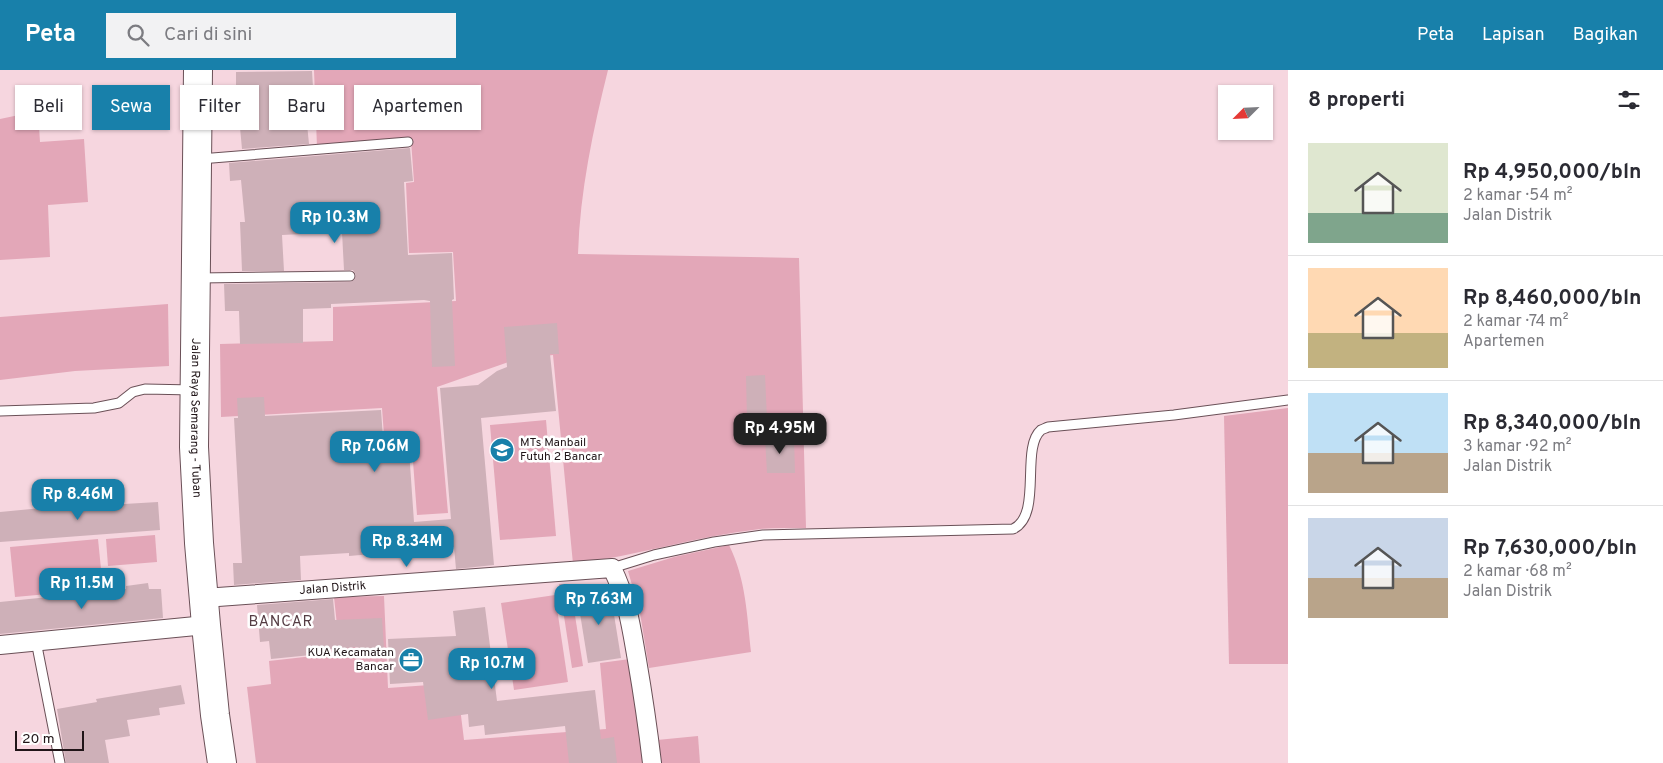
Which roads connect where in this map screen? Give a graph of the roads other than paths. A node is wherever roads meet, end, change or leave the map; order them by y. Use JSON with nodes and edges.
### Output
{"nodes":[{"id":1,"x":198,"y":70,"type":"edge"},
{"id":2,"x":408,"y":142,"type":"dead end"},
{"id":3,"x":197,"y":160,"type":"junction"},
{"id":4,"x":350,"y":276,"type":"dead end"},
{"id":5,"x":195,"y":278,"type":"junction"},
{"id":6,"x":194,"y":390,"type":"junction"},
{"id":7,"x":1288,"y":400,"type":"edge"},
{"id":8,"x":0,"y":411,"type":"edge"},
{"id":9,"x":612,"y":568,"type":"junction"},
{"id":10,"x":204,"y":598,"type":"junction"},
{"id":11,"x":206,"y":624,"type":"junction"},
{"id":12,"x":36,"y":641,"type":"junction"},
{"id":13,"x":0,"y":645,"type":"edge"},
{"id":14,"x":60,"y":763,"type":"edge"},
{"id":15,"x":222,"y":763,"type":"edge"},
{"id":16,"x":652,"y":763,"type":"edge"}],
"edges":[{"from":1,"to":3,"type":"highway","name":"Jalan Raya Semarang - Tuban"},
{"from":2,"to":3,"type":"lane"},
{"from":3,"to":5,"type":"highway","name":"Jalan Raya Semarang - Tuban"},
{"from":4,"to":5,"type":"lane"},
{"from":5,"to":6,"type":"highway","name":"Jalan Raya Semarang - Tuban"},
{"from":6,"to":8,"type":"lane"},
{"from":6,"to":10,"type":"highway","name":"Jalan Raya Semarang - Tuban"},
{"from":7,"to":9,"type":"lane"},
{"from":9,"to":10,"type":"street","name":"Jalan Distrik"},
{"from":9,"to":16,"type":"street"},
{"from":10,"to":11,"type":"highway","name":"Jalan Raya Semarang - Tuban"},
{"from":11,"to":12,"type":"street"},
{"from":11,"to":15,"type":"highway","name":"Jalan Raya Semarang - Tuban"},
{"from":12,"to":13,"type":"street"},
{"from":12,"to":14,"type":"lane"}]}
